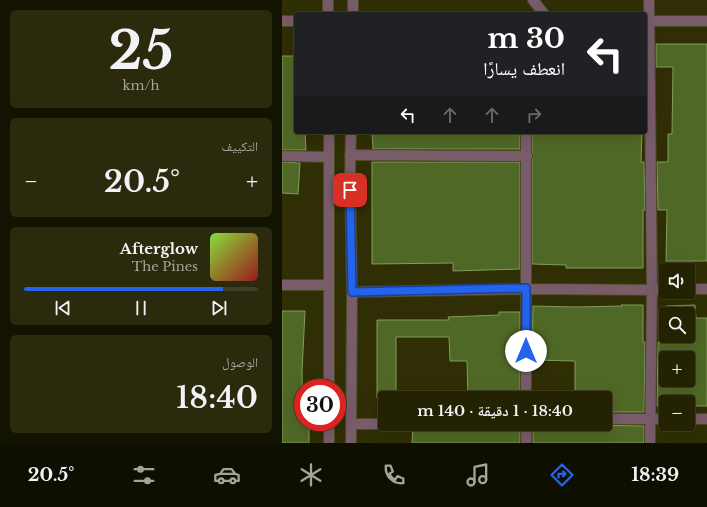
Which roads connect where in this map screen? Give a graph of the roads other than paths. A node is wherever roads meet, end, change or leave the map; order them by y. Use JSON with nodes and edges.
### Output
{"nodes":[{"id":1,"x":328,"y":0,"type":"edge"},
{"id":2,"x":353,"y":0,"type":"edge"},
{"id":3,"x":533,"y":0,"type":"edge"},
{"id":4,"x":649,"y":0,"type":"edge"},
{"id":5,"x":328,"y":12,"type":"edge"},
{"id":6,"x":353,"y":12,"type":"edge"},
{"id":7,"x":542,"y":12,"type":"edge"},
{"id":8,"x":294,"y":20,"type":"edge"},
{"id":9,"x":282,"y":21,"type":"edge"},
{"id":10,"x":647,"y":21,"type":"edge"},
{"id":11,"x":707,"y":21,"type":"edge"},
{"id":12,"x":329,"y":134,"type":"edge"},
{"id":13,"x":351,"y":134,"type":"edge"},
{"id":14,"x":526,"y":134,"type":"edge"},
{"id":15,"x":350,"y":155,"type":"junction"},
{"id":16,"x":282,"y":156,"type":"edge"},
{"id":17,"x":526,"y":156,"type":"junction"},
{"id":18,"x":329,"y":157,"type":"junction"},
{"id":19,"x":282,"y":285,"type":"edge"},
{"id":20,"x":329,"y":285,"type":"junction"},
{"id":21,"x":526,"y":288,"type":"junction"},
{"id":22,"x":695,"y":289,"type":"edge"},
{"id":23,"x":707,"y":289,"type":"edge"},
{"id":24,"x":652,"y":290,"type":"junction"},
{"id":25,"x":659,"y":290,"type":"edge"},
{"id":26,"x":352,"y":292,"type":"junction"},
{"id":27,"x":329,"y":379,"type":"edge"},
{"id":28,"x":526,"y":391,"type":"edge"},
{"id":29,"x":650,"y":418,"type":"junction"},
{"id":30,"x":612,"y":419,"type":"edge"},
{"id":31,"x":659,"y":419,"type":"edge"},
{"id":32,"x":695,"y":419,"type":"edge"},
{"id":33,"x":707,"y":419,"type":"edge"},
{"id":34,"x":352,"y":424,"type":"junction"},
{"id":35,"x":378,"y":424,"type":"edge"},
{"id":36,"x":329,"y":431,"type":"edge"},
{"id":37,"x":526,"y":431,"type":"edge"},
{"id":38,"x":329,"y":443,"type":"edge"},
{"id":39,"x":352,"y":443,"type":"edge"},
{"id":40,"x":526,"y":443,"type":"edge"},
{"id":41,"x":650,"y":443,"type":"edge"}],
"edges":[{"from":1,"to":5,"type":"street"},
{"from":2,"to":6,"type":"street"},
{"from":3,"to":7,"type":"street"},
{"from":4,"to":10,"type":"street"},
{"from":8,"to":9,"type":"street"},
{"from":10,"to":11,"type":"street"},
{"from":10,"to":24,"type":"street"},
{"from":12,"to":18,"type":"street"},
{"from":13,"to":15,"type":"street"},
{"from":14,"to":17,"type":"street"},
{"from":15,"to":17,"type":"street"},
{"from":15,"to":26,"type":"street"},
{"from":16,"to":18,"type":"street"},
{"from":17,"to":21,"type":"street"},
{"from":18,"to":20,"type":"street"},
{"from":19,"to":20,"type":"street"},
{"from":20,"to":27,"type":"street"},
{"from":21,"to":24,"type":"street"},
{"from":21,"to":26,"type":"street"},
{"from":21,"to":28,"type":"street"},
{"from":22,"to":23,"type":"street"},
{"from":24,"to":25,"type":"street"},
{"from":24,"to":29,"type":"street"},
{"from":26,"to":34,"type":"street"},
{"from":29,"to":30,"type":"street"},
{"from":29,"to":31,"type":"street"},
{"from":29,"to":41,"type":"street"},
{"from":32,"to":33,"type":"street"},
{"from":34,"to":35,"type":"street"},
{"from":34,"to":39,"type":"street"},
{"from":36,"to":38,"type":"street"},
{"from":37,"to":40,"type":"street"}]}
